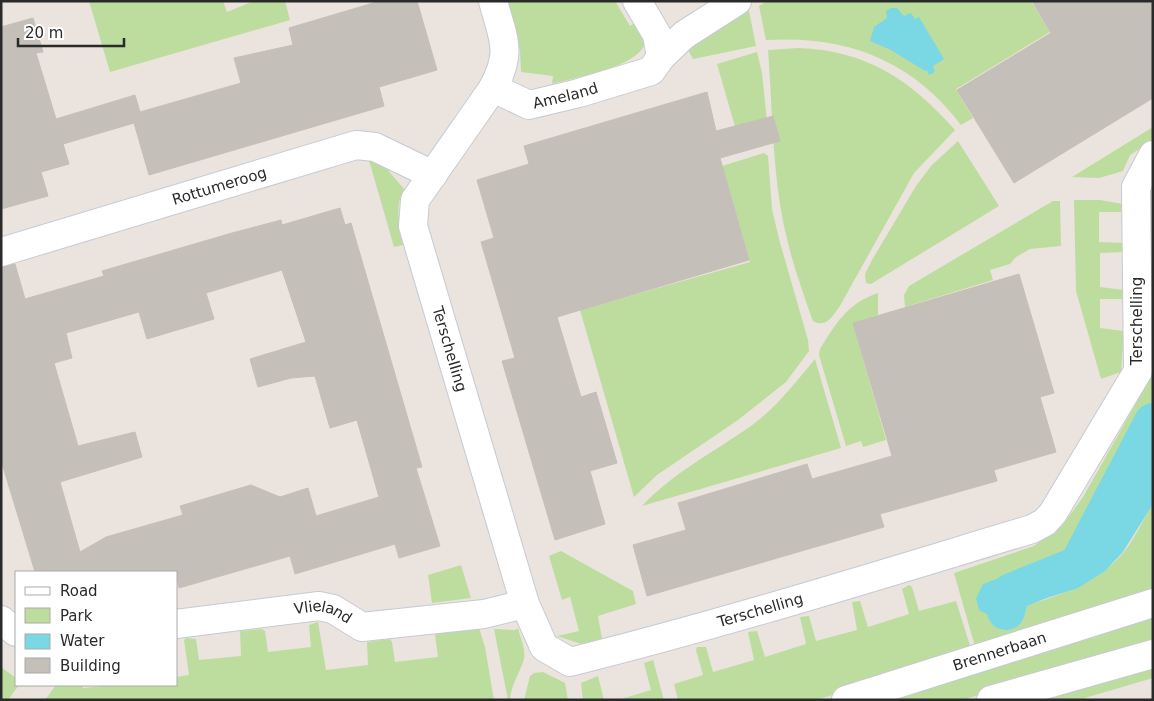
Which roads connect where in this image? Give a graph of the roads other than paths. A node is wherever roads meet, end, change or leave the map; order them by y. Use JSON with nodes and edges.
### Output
{"nodes":[{"id":1,"x":493,"y":1,"type":"edge"},
{"id":2,"x":637,"y":1,"type":"edge"},
{"id":3,"x":737,"y":1,"type":"edge"},
{"id":4,"x":661,"y":57,"type":"junction"},
{"id":5,"x":493,"y":88,"type":"junction"},
{"id":6,"x":1153,"y":155,"type":"edge"},
{"id":7,"x":433,"y":175,"type":"junction"},
{"id":8,"x":1,"y":252,"type":"edge"},
{"id":9,"x":1153,"y":602,"type":"edge"},
{"id":10,"x":525,"y":604,"type":"junction"},
{"id":11,"x":1,"y":620,"type":"edge"},
{"id":12,"x":178,"y":624,"type":"edge"},
{"id":13,"x":15,"y":631,"type":"edge"},
{"id":14,"x":1153,"y":654,"type":"edge"},
{"id":15,"x":846,"y":700,"type":"edge"},
{"id":16,"x":991,"y":700,"type":"edge"}],
"edges":[{"from":1,"to":5,"type":"street"},
{"from":2,"to":4,"type":"street"},
{"from":3,"to":4,"type":"street","name":"Ameland"},
{"from":4,"to":5,"type":"street","name":"Ameland"},
{"from":5,"to":7,"type":"street"},
{"from":6,"to":10,"type":"street","name":"Terschelling"},
{"from":7,"to":8,"type":"street","name":"Rottumeroog"},
{"from":7,"to":10,"type":"street","name":"Terschelling"},
{"from":9,"to":15,"type":"street","name":"Brennerbaan"},
{"from":10,"to":12,"type":"street","name":"Vlieland"},
{"from":11,"to":13,"type":"street"},
{"from":14,"to":16,"type":"street"}]}
